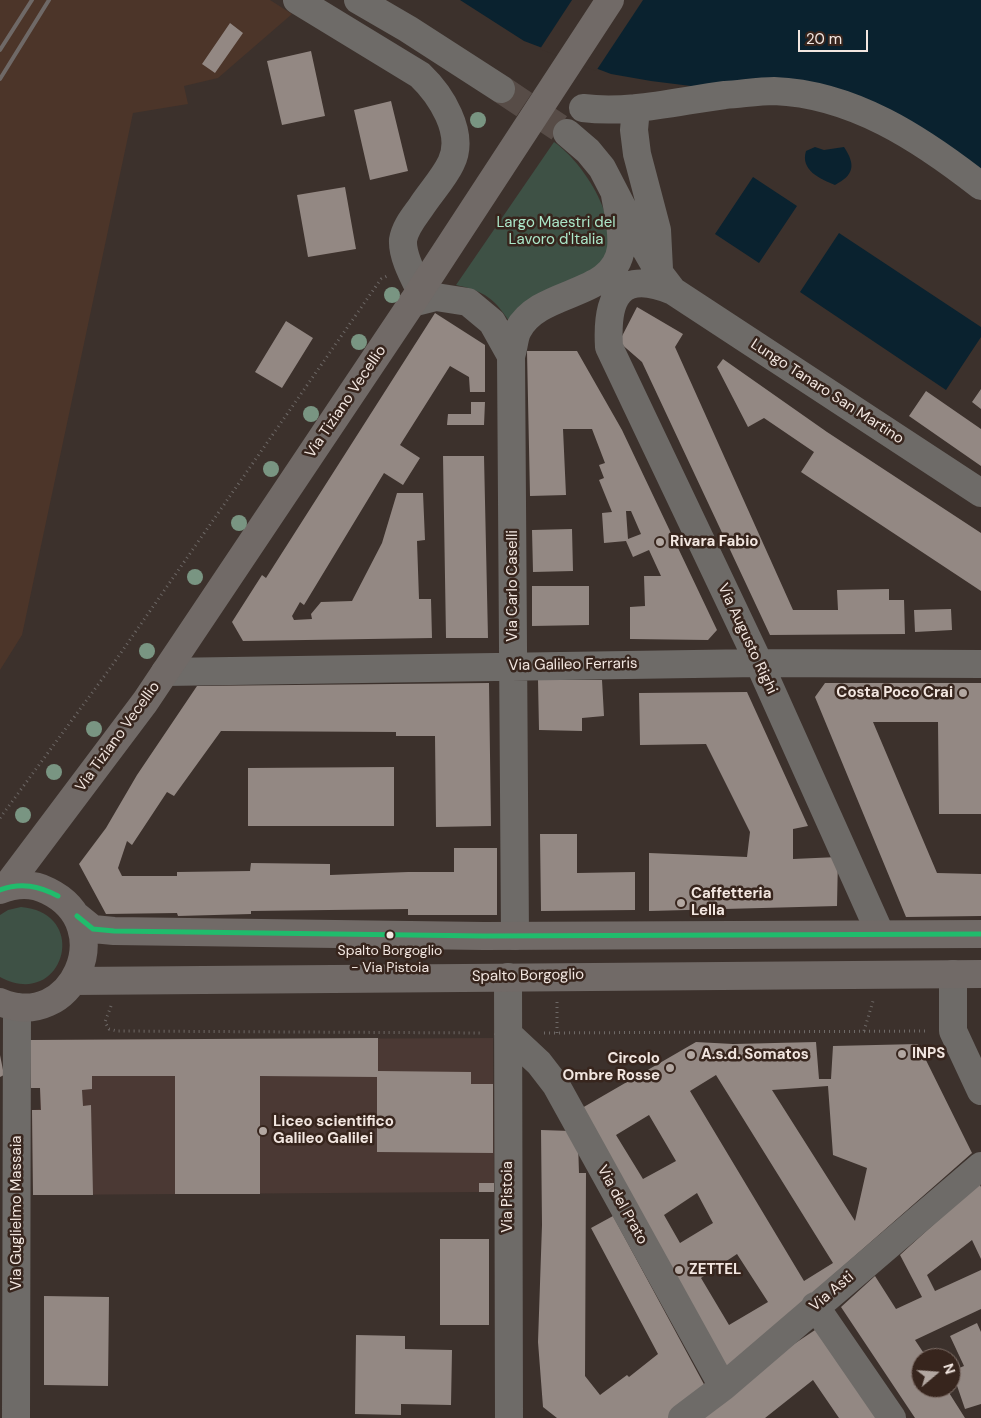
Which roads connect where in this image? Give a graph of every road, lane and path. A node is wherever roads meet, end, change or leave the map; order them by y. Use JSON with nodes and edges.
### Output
{"nodes":[{"id":1,"x":297,"y":0,"type":"edge"},
{"id":2,"x":358,"y":0,"type":"edge"},
{"id":3,"x":610,"y":0,"type":"edge"},
{"id":4,"x":501,"y":89,"type":"tunnel mouth"},
{"id":5,"x":582,"y":108,"type":"tunnel mouth"},
{"id":6,"x":636,"y":108,"type":"junction"},
{"id":7,"x":567,"y":133,"type":"tunnel mouth"},
{"id":8,"x":981,"y":186,"type":"edge"},
{"id":9,"x":616,"y":195,"type":"junction"},
{"id":10,"x":666,"y":283,"type":"junction"},
{"id":11,"x":414,"y":287,"type":"junction"},
{"id":12,"x":512,"y":356,"type":"junction"},
{"id":13,"x":981,"y":493,"type":"edge"},
{"id":14,"x":759,"y":663,"type":"junction"},
{"id":15,"x":981,"y":664,"type":"edge"},
{"id":16,"x":513,"y":665,"type":"junction"},
{"id":17,"x":165,"y":672,"type":"junction"},
{"id":18,"x":74,"y":799,"type":"junction"},
{"id":19,"x":0,"y":818,"type":"edge"},
{"id":20,"x":3,"y":889,"type":"edge"},
{"id":21,"x":58,"y":896,"type":"junction"},
{"id":22,"x":77,"y":916,"type":"junction"},
{"id":23,"x":880,"y":934,"type":"junction"},
{"id":24,"x":981,"y":934,"type":"edge"},
{"id":25,"x":515,"y":936,"type":"junction"},
{"id":26,"x":953,"y":974,"type":"junction"},
{"id":27,"x":981,"y":974,"type":"edge"},
{"id":28,"x":508,"y":977,"type":"junction"},
{"id":29,"x":74,"y":981,"type":"junction"},
{"id":30,"x":557,"y":994,"type":"dead end"},
{"id":31,"x":874,"y":997,"type":"dead end"},
{"id":32,"x":9,"y":1005,"type":"edge"},
{"id":33,"x":864,"y":1031,"type":"dead end"},
{"id":34,"x":557,"y":1033,"type":"dead end"},
{"id":35,"x":508,"y":1034,"type":"junction"},
{"id":36,"x":981,"y":1092,"type":"edge"},
{"id":37,"x":981,"y":1166,"type":"edge"},
{"id":38,"x":815,"y":1306,"type":"junction"},
{"id":39,"x":723,"y":1387,"type":"junction"},
{"id":40,"x":16,"y":1418,"type":"edge"},
{"id":41,"x":509,"y":1418,"type":"edge"},
{"id":42,"x":682,"y":1418,"type":"edge"},
{"id":43,"x":892,"y":1418,"type":"edge"}],
"edges":[{"from":1,"to":11,"type":"street"},
{"from":2,"to":4,"type":"street"},
{"from":3,"to":11,"type":"main road","name":"Via Tiziano Vecellio"},
{"from":5,"to":6,"type":"street"},
{"from":6,"to":8,"type":"street"},
{"from":6,"to":10,"type":"street"},
{"from":7,"to":9,"type":"street"},
{"from":9,"to":10,"type":"street"},
{"from":9,"to":12,"type":"street"},
{"from":10,"to":13,"type":"street","name":"Lungo Tanaro San Martino"},
{"from":10,"to":14,"type":"street","name":"Via Augusto Righi"},
{"from":11,"to":12,"type":"street"},
{"from":11,"to":17,"type":"main road","name":"Via Tiziano Vecellio"},
{"from":11,"to":19,"type":"path"},
{"from":12,"to":16,"type":"street","name":"Via Carlo Caselli"},
{"from":14,"to":15,"type":"street","name":"Via Galileo Ferraris"},
{"from":14,"to":16,"type":"street","name":"Via Galileo Ferraris"},
{"from":14,"to":23,"type":"street","name":"Via Augusto Righi"},
{"from":16,"to":17,"type":"street","name":"Via Galileo Ferraris"},
{"from":16,"to":25,"type":"street","name":"Via Carlo Caselli"},
{"from":17,"to":18,"type":"main road","name":"Via Tiziano Vecellio"},
{"from":18,"to":20,"type":"main road"},
{"from":18,"to":21,"type":"main road"},
{"from":20,"to":21,"type":"main road"},
{"from":21,"to":22,"type":"main road"},
{"from":22,"to":25,"type":"main road"},
{"from":22,"to":29,"type":"main road"},
{"from":23,"to":24,"type":"main road"},
{"from":23,"to":25,"type":"main road"},
{"from":26,"to":27,"type":"main road","name":"Spalto Borgoglio"},
{"from":26,"to":28,"type":"main road","name":"Spalto Borgoglio"},
{"from":26,"to":36,"type":"street"},
{"from":28,"to":29,"type":"main road","name":"Spalto Borgoglio"},
{"from":28,"to":35,"type":"street","name":"Via Pistoia"},
{"from":29,"to":32,"type":"main road"},
{"from":30,"to":34,"type":"path"},
{"from":31,"to":33,"type":"path"},
{"from":32,"to":40,"type":"street","name":"Via Guglielmo Massaia"},
{"from":35,"to":39,"type":"street","name":"Via del Prato"},
{"from":35,"to":41,"type":"street","name":"Via Pistoia"},
{"from":37,"to":38,"type":"street","name":"Via Asti"},
{"from":38,"to":39,"type":"street","name":"Via Asti"},
{"from":38,"to":43,"type":"street"},
{"from":39,"to":42,"type":"street","name":"Via Asti"}]}
